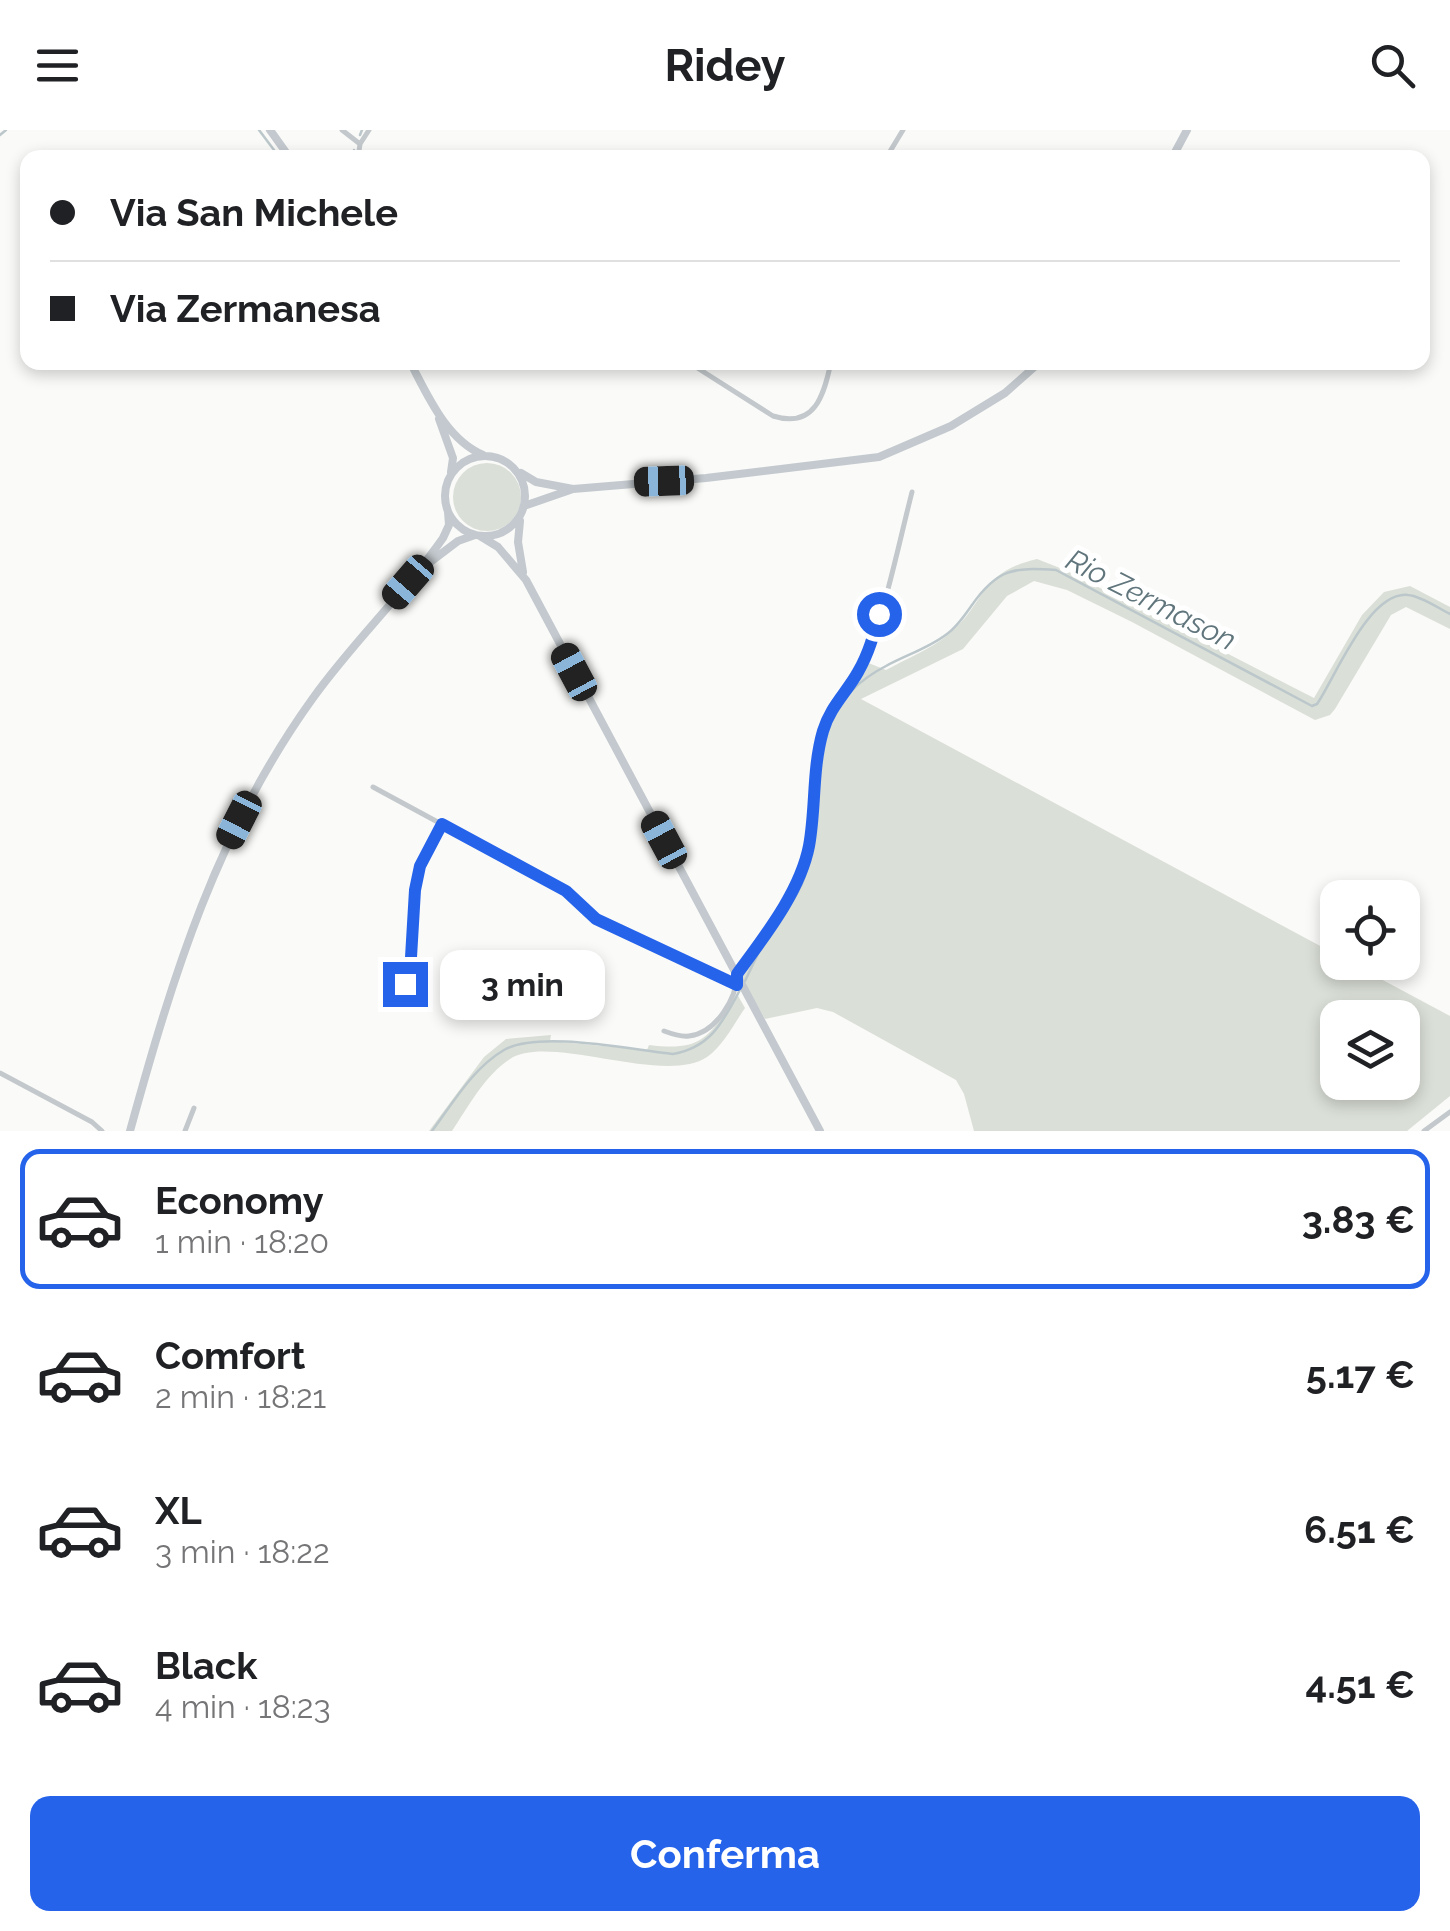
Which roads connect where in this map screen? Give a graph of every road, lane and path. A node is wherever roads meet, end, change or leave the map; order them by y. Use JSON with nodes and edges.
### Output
{"nodes":[{"id":1,"x":342,"y":130,"type":"edge"},
{"id":2,"x":369,"y":130,"type":"edge"},
{"id":3,"x":360,"y":144,"type":"junction"},
{"id":4,"x":359,"y":150,"type":"edge"},
{"id":5,"x":414,"y":370,"type":"edge"},
{"id":6,"x":700,"y":370,"type":"edge"},
{"id":7,"x":829,"y":370,"type":"edge"},
{"id":8,"x":1031,"y":370,"type":"edge"},
{"id":9,"x":433,"y":405,"type":"junction"},
{"id":10,"x":486,"y":456,"type":"junction"},
{"id":11,"x":516,"y":470,"type":"junction"},
{"id":12,"x":449,"y":479,"type":"junction"},
{"id":13,"x":574,"y":489,"type":"junction"},
{"id":14,"x":912,"y":492,"type":"dead end"},
{"id":15,"x":524,"y":508,"type":"junction"},
{"id":16,"x":448,"y":512,"type":"junction"},
{"id":17,"x":478,"y":535,"type":"junction"},
{"id":18,"x":418,"y":572,"type":"junction"},
{"id":19,"x":526,"y":580,"type":"junction"},
{"id":20,"x":373,"y":787,"type":"dead end"},
{"id":21,"x":442,"y":824,"type":"junction"},
{"id":22,"x":737,"y":974,"type":"junction"},
{"id":23,"x":405,"y":984,"type":"dead end"},
{"id":24,"x":737,"y":985,"type":"junction"},
{"id":25,"x":664,"y":1031,"type":"dead end"},
{"id":26,"x":0,"y":1073,"type":"edge"},
{"id":27,"x":194,"y":1108,"type":"dead end"},
{"id":28,"x":1450,"y":1112,"type":"edge"},
{"id":29,"x":102,"y":1131,"type":"edge"},
{"id":30,"x":130,"y":1131,"type":"edge"},
{"id":31,"x":185,"y":1131,"type":"edge"},
{"id":32,"x":820,"y":1131,"type":"edge"},
{"id":33,"x":1424,"y":1131,"type":"edge"}],
"edges":[{"from":1,"to":3,"type":"street"},
{"from":2,"to":3,"type":"street"},
{"from":3,"to":4,"type":"street"},
{"from":5,"to":9,"type":"main road"},
{"from":6,"to":7,"type":"street"},
{"from":8,"to":13,"type":"main road"},
{"from":9,"to":10,"type":"main road"},
{"from":9,"to":12,"type":"main road"},
{"from":10,"to":11,"type":"main road"},
{"from":10,"to":12,"type":"main road"},
{"from":11,"to":13,"type":"main road"},
{"from":11,"to":15,"type":"main road"},
{"from":12,"to":16,"type":"main road"},
{"from":13,"to":15,"type":"main road"},
{"from":14,"to":22,"type":"street"},
{"from":15,"to":17,"type":"main road"},
{"from":15,"to":19,"type":"main road"},
{"from":16,"to":17,"type":"main road"},
{"from":16,"to":18,"type":"main road"},
{"from":17,"to":18,"type":"main road"},
{"from":17,"to":19,"type":"main road"},
{"from":18,"to":30,"type":"main road"},
{"from":19,"to":22,"type":"main road"},
{"from":20,"to":21,"type":"street"},
{"from":21,"to":23,"type":"street"},
{"from":21,"to":24,"type":"street"},
{"from":22,"to":24,"type":"street"},
{"from":22,"to":32,"type":"main road"},
{"from":24,"to":25,"type":"street"},
{"from":26,"to":29,"type":"street"},
{"from":27,"to":31,"type":"street"},
{"from":28,"to":33,"type":"street"}]}
